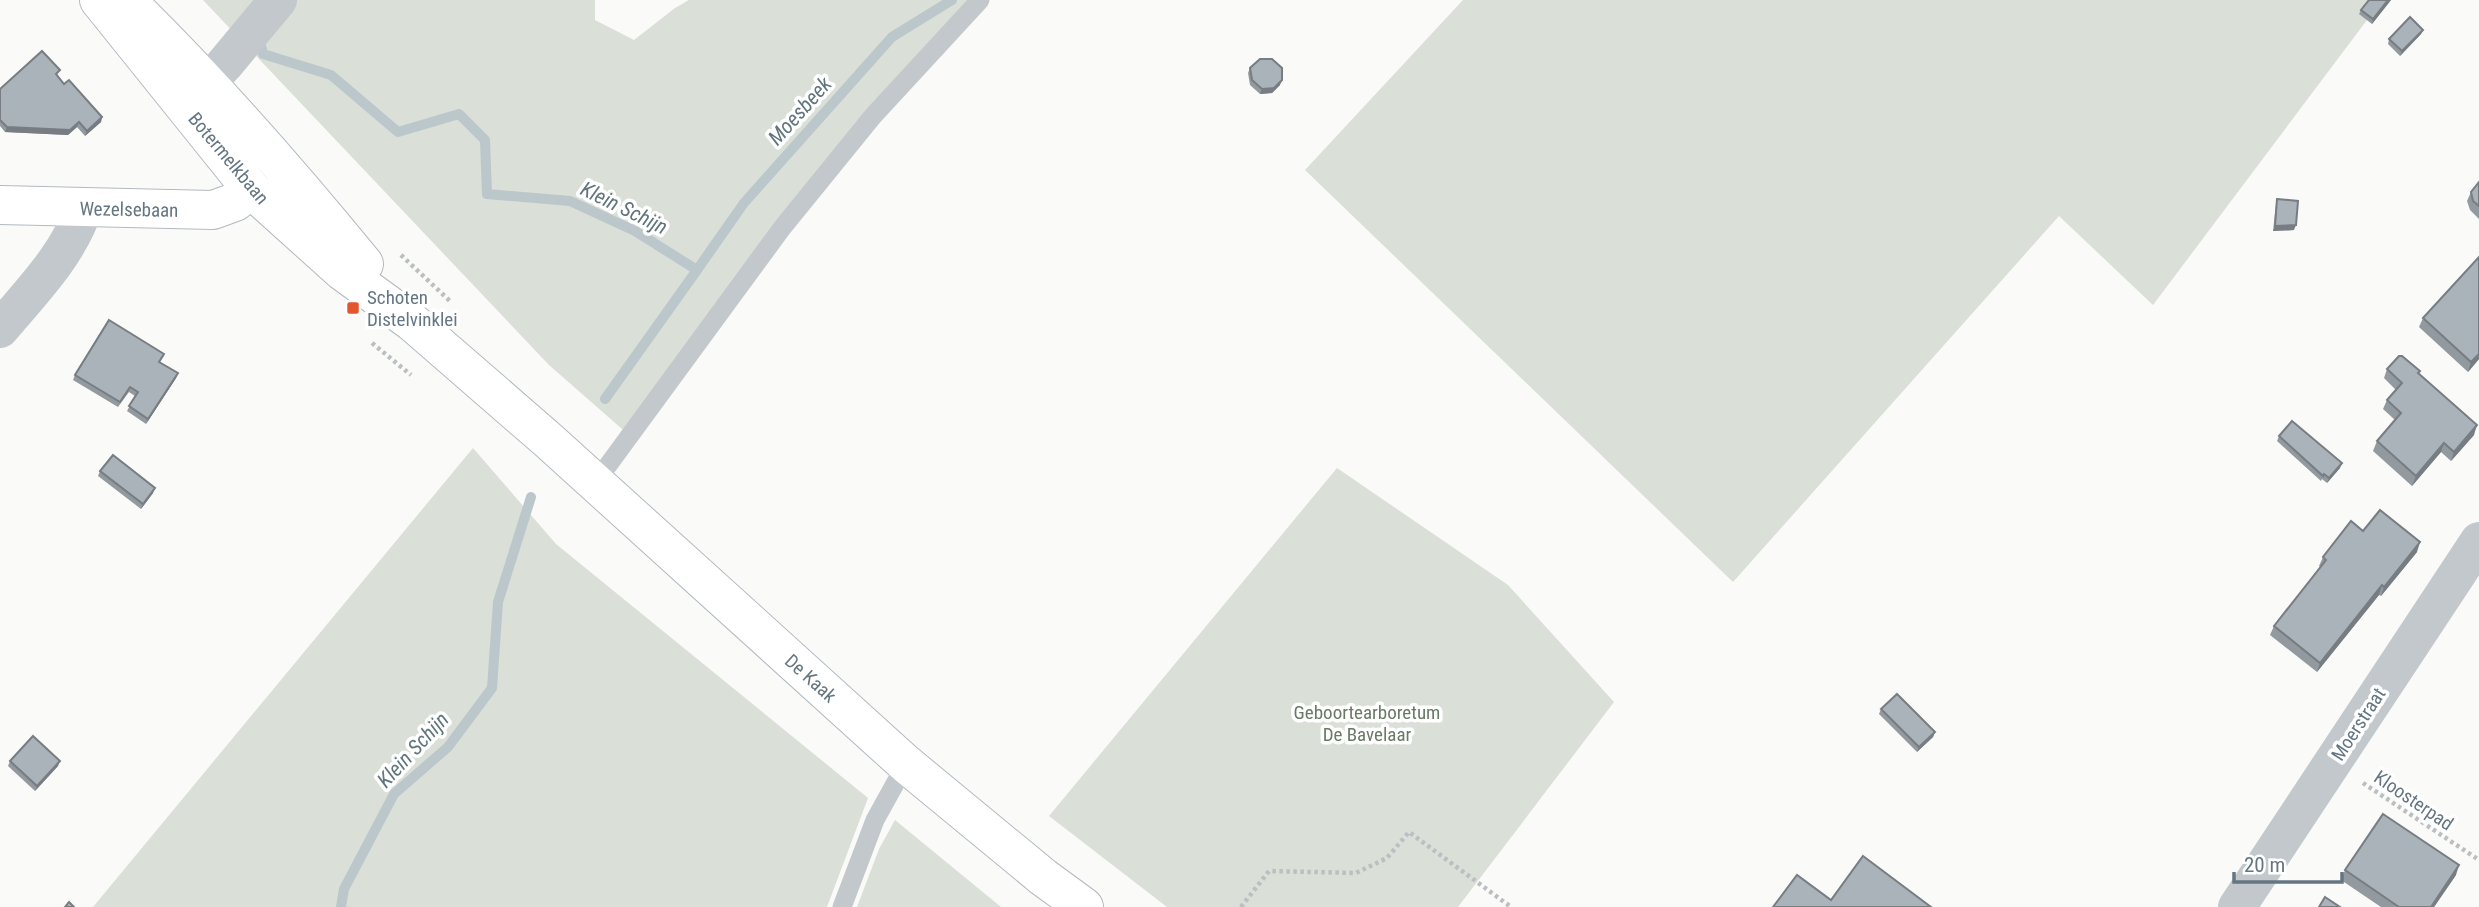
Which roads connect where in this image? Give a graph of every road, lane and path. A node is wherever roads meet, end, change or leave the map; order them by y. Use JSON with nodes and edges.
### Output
{"nodes":[{"id":1,"x":99,"y":0,"type":"edge"},
{"id":2,"x":127,"y":0,"type":"edge"},
{"id":3,"x":278,"y":0,"type":"edge"},
{"id":4,"x":981,"y":0,"type":"edge"},
{"id":5,"x":197,"y":94,"type":"junction"},
{"id":6,"x":251,"y":189,"type":"junction"},
{"id":7,"x":0,"y":205,"type":"edge"},
{"id":8,"x":84,"y":208,"type":"junction"},
{"id":9,"x":400,"y":253,"type":"dead end"},
{"id":10,"x":454,"y":306,"type":"dead end"},
{"id":11,"x":412,"y":322,"type":"junction"},
{"id":12,"x":0,"y":329,"type":"edge"},
{"id":13,"x":548,"y":440,"type":"joint"},
{"id":14,"x":595,"y":483,"type":"junction"},
{"id":15,"x":2479,"y":541,"type":"edge"},
{"id":16,"x":2334,"y":762,"type":"junction"},
{"id":17,"x":906,"y":764,"type":"junction"},
{"id":18,"x":2479,"y":860,"type":"edge"},
{"id":19,"x":842,"y":907,"type":"edge"},
{"id":20,"x":1084,"y":907,"type":"edge"},
{"id":21,"x":1241,"y":907,"type":"edge"},
{"id":22,"x":1511,"y":907,"type":"edge"},
{"id":23,"x":2237,"y":907,"type":"edge"}],
"edges":[{"from":1,"to":5,"type":"main road","name":"Botermelkbaan"},
{"from":2,"to":5,"type":"main road","name":"Botermelkbaan"},
{"from":3,"to":5,"type":"street"},
{"from":4,"to":14,"type":"lane"},
{"from":5,"to":6,"type":"main road","name":"Botermelkbaan"},
{"from":5,"to":11,"type":"main road","name":"Botermelkbaan"},
{"from":6,"to":8,"type":"main road","name":"Wezelsebaan"},
{"from":6,"to":11,"type":"main road","name":"Botermelkbaan"},
{"from":7,"to":8,"type":"main road","name":"Wezelsebaan"},
{"from":8,"to":12,"type":"street"},
{"from":9,"to":10,"type":"path"},
{"from":11,"to":13,"type":"main road","name":"Botermelkbaan"},
{"from":13,"to":14,"type":"main road","name":"De Kaak"},
{"from":14,"to":17,"type":"main road","name":"De Kaak"},
{"from":15,"to":16,"type":"street","name":"Moerstraat"},
{"from":16,"to":18,"type":"path","name":"Kloosterpad"},
{"from":16,"to":23,"type":"street","name":"Moerstraat"},
{"from":17,"to":19,"type":"lane"},
{"from":17,"to":20,"type":"main road","name":"De Kaak"},
{"from":21,"to":22,"type":"path"}]}
